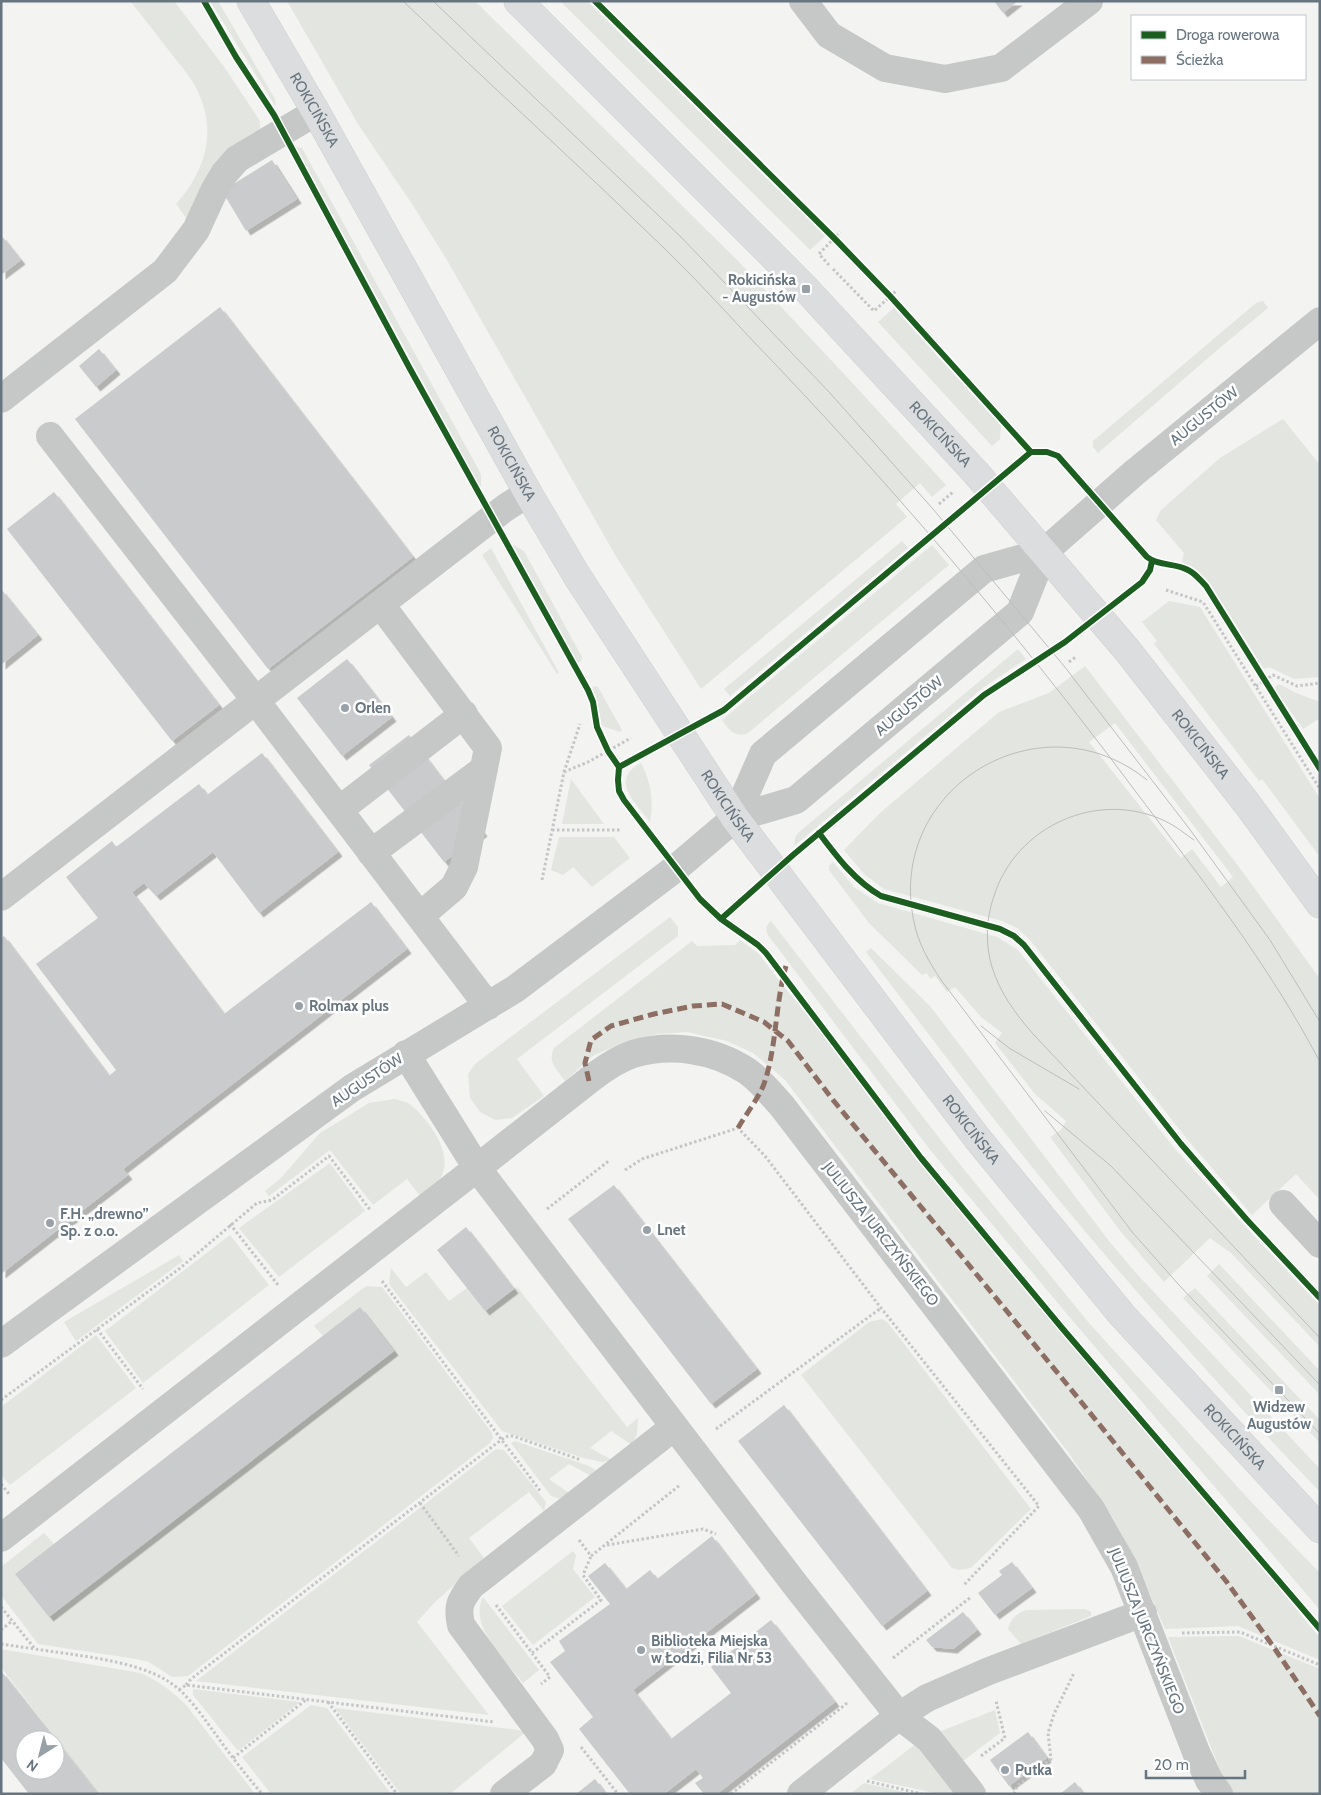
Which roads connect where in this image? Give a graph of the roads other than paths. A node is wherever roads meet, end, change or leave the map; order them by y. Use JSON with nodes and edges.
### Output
{"nodes":[{"id":1,"x":251,"y":1,"type":"edge"},
{"id":2,"x":518,"y":1,"type":"edge"},
{"id":3,"x":803,"y":1,"type":"edge"},
{"id":4,"x":1089,"y":1,"type":"edge"},
{"id":5,"x":316,"y":112,"type":"junction"},
{"id":6,"x":1320,"y":321,"type":"edge"},
{"id":7,"x":1,"y":399,"type":"edge"},
{"id":8,"x":50,"y":436,"type":"dead end"},
{"id":9,"x":528,"y":493,"type":"junction"},
{"id":10,"x":1044,"y":552,"type":"junction"},
{"id":11,"x":381,"y":605,"type":"junction"},
{"id":12,"x":256,"y":701,"type":"junction"},
{"id":13,"x":464,"y":714,"type":"junction"},
{"id":14,"x":484,"y":769,"type":"junction"},
{"id":15,"x":339,"y":810,"type":"junction"},
{"id":16,"x":735,"y":818,"type":"junction"},
{"id":17,"x":372,"y":853,"type":"junction"},
{"id":18,"x":1,"y":897,"type":"edge"},
{"id":19,"x":1320,"y":904,"type":"edge"},
{"id":20,"x":420,"y":916,"type":"junction"},
{"id":21,"x":488,"y":1006,"type":"junction"},
{"id":22,"x":406,"y":1054,"type":"junction"},
{"id":23,"x":477,"y":1168,"type":"junction"},
{"id":24,"x":1283,"y":1204,"type":"dead end"},
{"id":25,"x":1320,"y":1244,"type":"edge"},
{"id":26,"x":1,"y":1344,"type":"edge"},
{"id":27,"x":674,"y":1427,"type":"junction"},
{"id":28,"x":1320,"y":1529,"type":"edge"},
{"id":29,"x":1,"y":1538,"type":"edge"},
{"id":30,"x":1147,"y":1624,"type":"junction"},
{"id":31,"x":899,"y":1716,"type":"junction"},
{"id":32,"x":965,"y":1784,"type":"edge"},
{"id":33,"x":504,"y":1794,"type":"edge"},
{"id":34,"x":801,"y":1794,"type":"edge"},
{"id":35,"x":1219,"y":1794,"type":"edge"}],
"edges":[{"from":1,"to":5,"type":"main road","name":"ROKICIŃSKA"},
{"from":2,"to":10,"type":"main road","name":"ROKICIŃSKA"},
{"from":3,"to":4,"type":"street"},
{"from":5,"to":7,"type":"street"},
{"from":5,"to":9,"type":"main road","name":"ROKICIŃSKA"},
{"from":6,"to":10,"type":"street","name":"AUGUSTÓW"},
{"from":8,"to":12,"type":"street"},
{"from":9,"to":11,"type":"street"},
{"from":9,"to":16,"type":"main road","name":"ROKICIŃSKA"},
{"from":10,"to":16,"type":"street","name":"AUGUSTÓW"},
{"from":10,"to":16,"type":"street","name":"AUGUSTÓW"},
{"from":10,"to":19,"type":"main road","name":"ROKICIŃSKA"},
{"from":11,"to":12,"type":"street"},
{"from":11,"to":13,"type":"street"},
{"from":12,"to":15,"type":"street"},
{"from":12,"to":18,"type":"street"},
{"from":13,"to":14,"type":"street"},
{"from":13,"to":15,"type":"street"},
{"from":14,"to":17,"type":"street"},
{"from":14,"to":20,"type":"street"},
{"from":15,"to":17,"type":"street"},
{"from":16,"to":21,"type":"street","name":"AUGUSTÓW"},
{"from":16,"to":28,"type":"main road","name":"ROKICIŃSKA"},
{"from":17,"to":20,"type":"street"},
{"from":20,"to":21,"type":"street"},
{"from":21,"to":22,"type":"street","name":"AUGUSTÓW"},
{"from":22,"to":23,"type":"street"},
{"from":22,"to":26,"type":"street","name":"AUGUSTÓW"},
{"from":23,"to":27,"type":"street"},
{"from":23,"to":29,"type":"street","name":"JULIUSZA JURCZYŃSKIEGO"},
{"from":23,"to":30,"type":"street","name":"JULIUSZA JURCZYŃSKIEGO"},
{"from":24,"to":25,"type":"street"},
{"from":27,"to":31,"type":"street"},
{"from":27,"to":33,"type":"street"},
{"from":30,"to":31,"type":"street"},
{"from":30,"to":35,"type":"street","name":"JULIUSZA JURCZYŃSKIEGO"},
{"from":31,"to":32,"type":"street"},
{"from":31,"to":34,"type":"street"}]}
